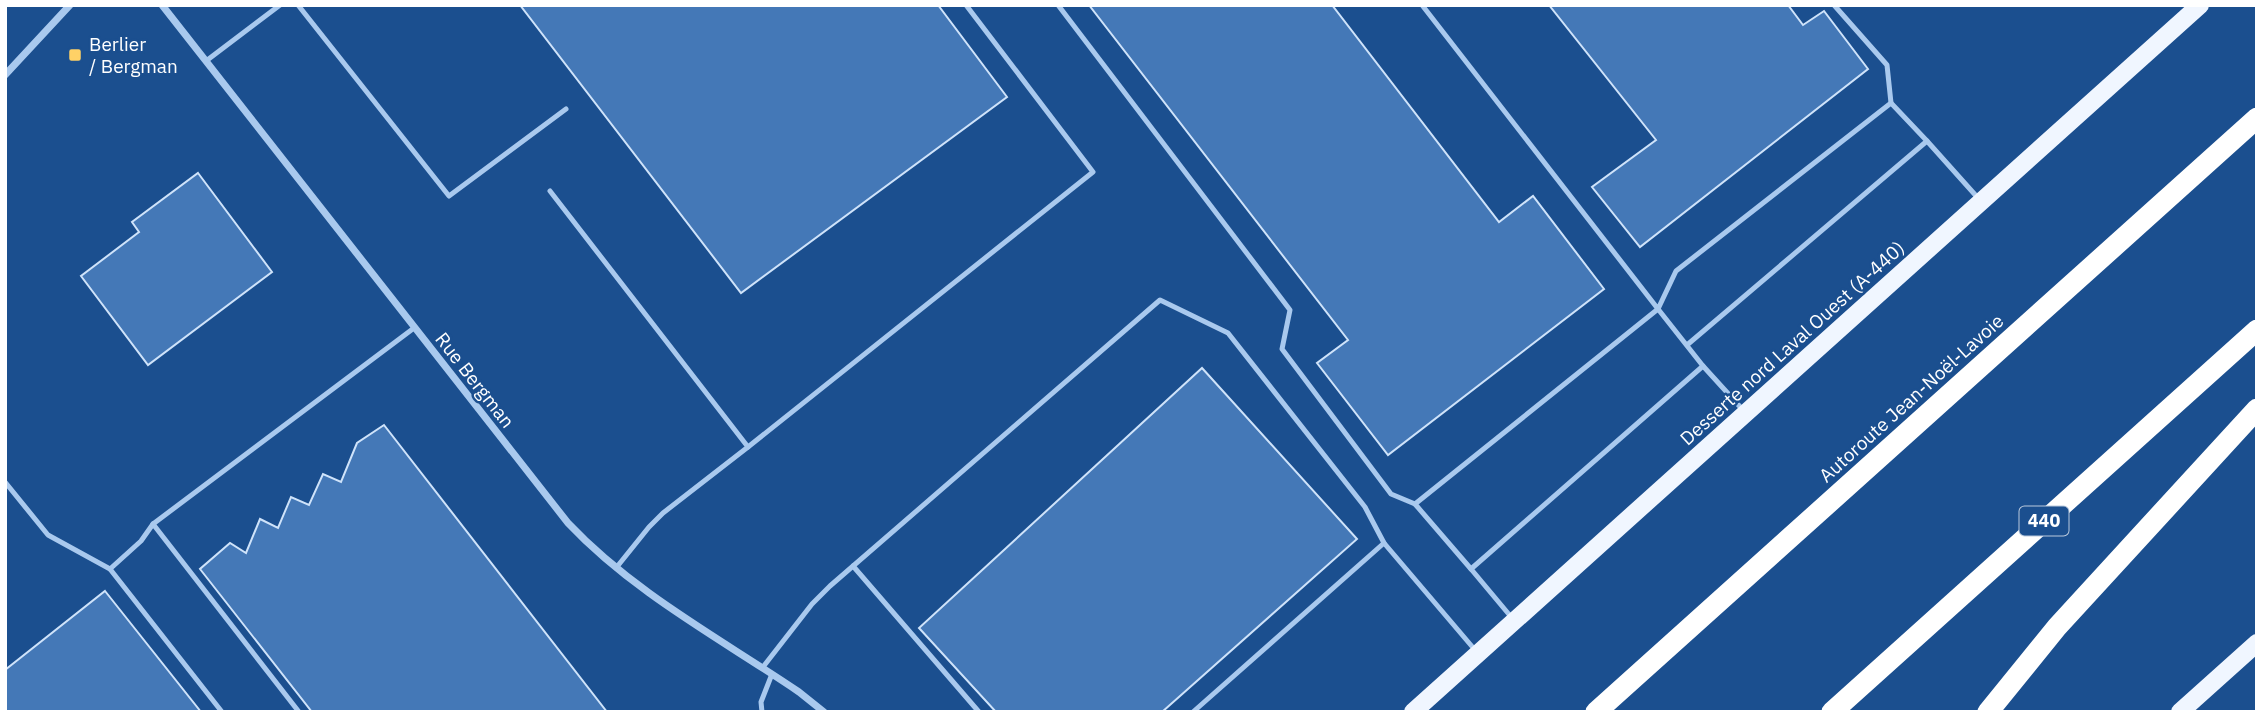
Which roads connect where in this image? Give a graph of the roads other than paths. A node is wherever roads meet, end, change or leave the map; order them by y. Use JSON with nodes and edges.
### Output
{"nodes":[{"id":1,"x":70,"y":5,"type":"edge"},
{"id":2,"x":162,"y":5,"type":"edge"},
{"id":3,"x":280,"y":5,"type":"edge"},
{"id":4,"x":298,"y":5,"type":"edge"},
{"id":5,"x":965,"y":5,"type":"edge"},
{"id":6,"x":1058,"y":5,"type":"edge"},
{"id":7,"x":1422,"y":5,"type":"edge"},
{"id":8,"x":1835,"y":5,"type":"edge"},
{"id":9,"x":2200,"y":5,"type":"edge"},
{"id":10,"x":206,"y":61,"type":"junction"},
{"id":11,"x":5,"y":75,"type":"edge"},
{"id":12,"x":1891,"y":103,"type":"junction"},
{"id":13,"x":566,"y":109,"type":"dead end"},
{"id":14,"x":2257,"y":118,"type":"edge"},
{"id":15,"x":1927,"y":141,"type":"junction"},
{"id":16,"x":550,"y":191,"type":"dead end"},
{"id":17,"x":1981,"y":202,"type":"junction"},
{"id":18,"x":1658,"y":309,"type":"junction"},
{"id":19,"x":414,"y":328,"type":"junction"},
{"id":20,"x":2257,"y":330,"type":"edge"},
{"id":21,"x":1687,"y":345,"type":"junction"},
{"id":22,"x":1703,"y":366,"type":"junction"},
{"id":23,"x":2257,"y":409,"type":"edge"},
{"id":24,"x":1746,"y":413,"type":"junction"},
{"id":25,"x":748,"y":447,"type":"junction"},
{"id":26,"x":5,"y":482,"type":"edge"},
{"id":27,"x":1415,"y":504,"type":"junction"},
{"id":28,"x":153,"y":524,"type":"junction"},
{"id":29,"x":1384,"y":543,"type":"junction"},
{"id":30,"x":853,"y":566,"type":"junction"},
{"id":31,"x":616,"y":568,"type":"junction"},
{"id":32,"x":110,"y":569,"type":"junction"},
{"id":33,"x":1471,"y":569,"type":"junction"},
{"id":34,"x":1514,"y":621,"type":"junction"},
{"id":35,"x":2257,"y":643,"type":"edge"},
{"id":36,"x":1478,"y":653,"type":"junction"},
{"id":37,"x":763,"y":667,"type":"junction"},
{"id":38,"x":772,"y":674,"type":"junction"},
{"id":39,"x":222,"y":712,"type":"edge"},
{"id":40,"x":299,"y":712,"type":"edge"},
{"id":41,"x":762,"y":712,"type":"edge"},
{"id":42,"x":824,"y":712,"type":"edge"},
{"id":43,"x":979,"y":712,"type":"edge"},
{"id":44,"x":1193,"y":712,"type":"edge"},
{"id":45,"x":1413,"y":712,"type":"edge"},
{"id":46,"x":1596,"y":712,"type":"edge"},
{"id":47,"x":1832,"y":712,"type":"edge"},
{"id":48,"x":1988,"y":712,"type":"edge"},
{"id":49,"x":2180,"y":712,"type":"edge"}],
"edges":[{"from":1,"to":11,"type":"street"},
{"from":2,"to":10,"type":"street","name":"Rue Bergman"},
{"from":3,"to":10,"type":"lane"},
{"from":4,"to":13,"type":"lane"},
{"from":5,"to":25,"type":"lane"},
{"from":6,"to":27,"type":"lane"},
{"from":7,"to":18,"type":"lane"},
{"from":8,"to":12,"type":"lane"},
{"from":9,"to":17,"type":"main road","name":"Desserte nord Laval Ouest (A-440)"},
{"from":10,"to":19,"type":"street","name":"Rue Bergman"},
{"from":12,"to":15,"type":"lane"},
{"from":12,"to":18,"type":"lane"},
{"from":14,"to":46,"type":"highway","name":"Autoroute Jean-Noël-Lavoie"},
{"from":15,"to":17,"type":"lane"},
{"from":15,"to":21,"type":"lane"},
{"from":16,"to":25,"type":"lane"},
{"from":17,"to":24,"type":"main road","name":"Desserte nord Laval Ouest (A-440)"},
{"from":18,"to":21,"type":"lane"},
{"from":18,"to":27,"type":"lane"},
{"from":19,"to":28,"type":"lane"},
{"from":19,"to":31,"type":"street","name":"Rue Bergman"},
{"from":20,"to":47,"type":"highway","number":"440"},
{"from":21,"to":22,"type":"lane"},
{"from":22,"to":24,"type":"lane"},
{"from":22,"to":33,"type":"lane"},
{"from":23,"to":48,"type":"highway"},
{"from":24,"to":34,"type":"main road","name":"Desserte nord Laval Ouest (A-440)"},
{"from":25,"to":31,"type":"lane"},
{"from":26,"to":32,"type":"lane"},
{"from":27,"to":33,"type":"lane"},
{"from":28,"to":32,"type":"lane"},
{"from":28,"to":40,"type":"lane"},
{"from":29,"to":30,"type":"lane"},
{"from":29,"to":36,"type":"lane"},
{"from":29,"to":44,"type":"lane"},
{"from":30,"to":37,"type":"lane"},
{"from":30,"to":43,"type":"lane"},
{"from":31,"to":37,"type":"street","name":"Rue Bergman"},
{"from":32,"to":39,"type":"lane"},
{"from":33,"to":34,"type":"lane"},
{"from":34,"to":36,"type":"main road","name":"Desserte nord Laval Ouest (A-440)"},
{"from":35,"to":49,"type":"main road"},
{"from":36,"to":45,"type":"main road","name":"Desserte nord Laval Ouest (A-440)"},
{"from":37,"to":38,"type":"street","name":"Rue Bergman"},
{"from":38,"to":41,"type":"lane"},
{"from":38,"to":42,"type":"street","name":"Rue Bergman"}]}
